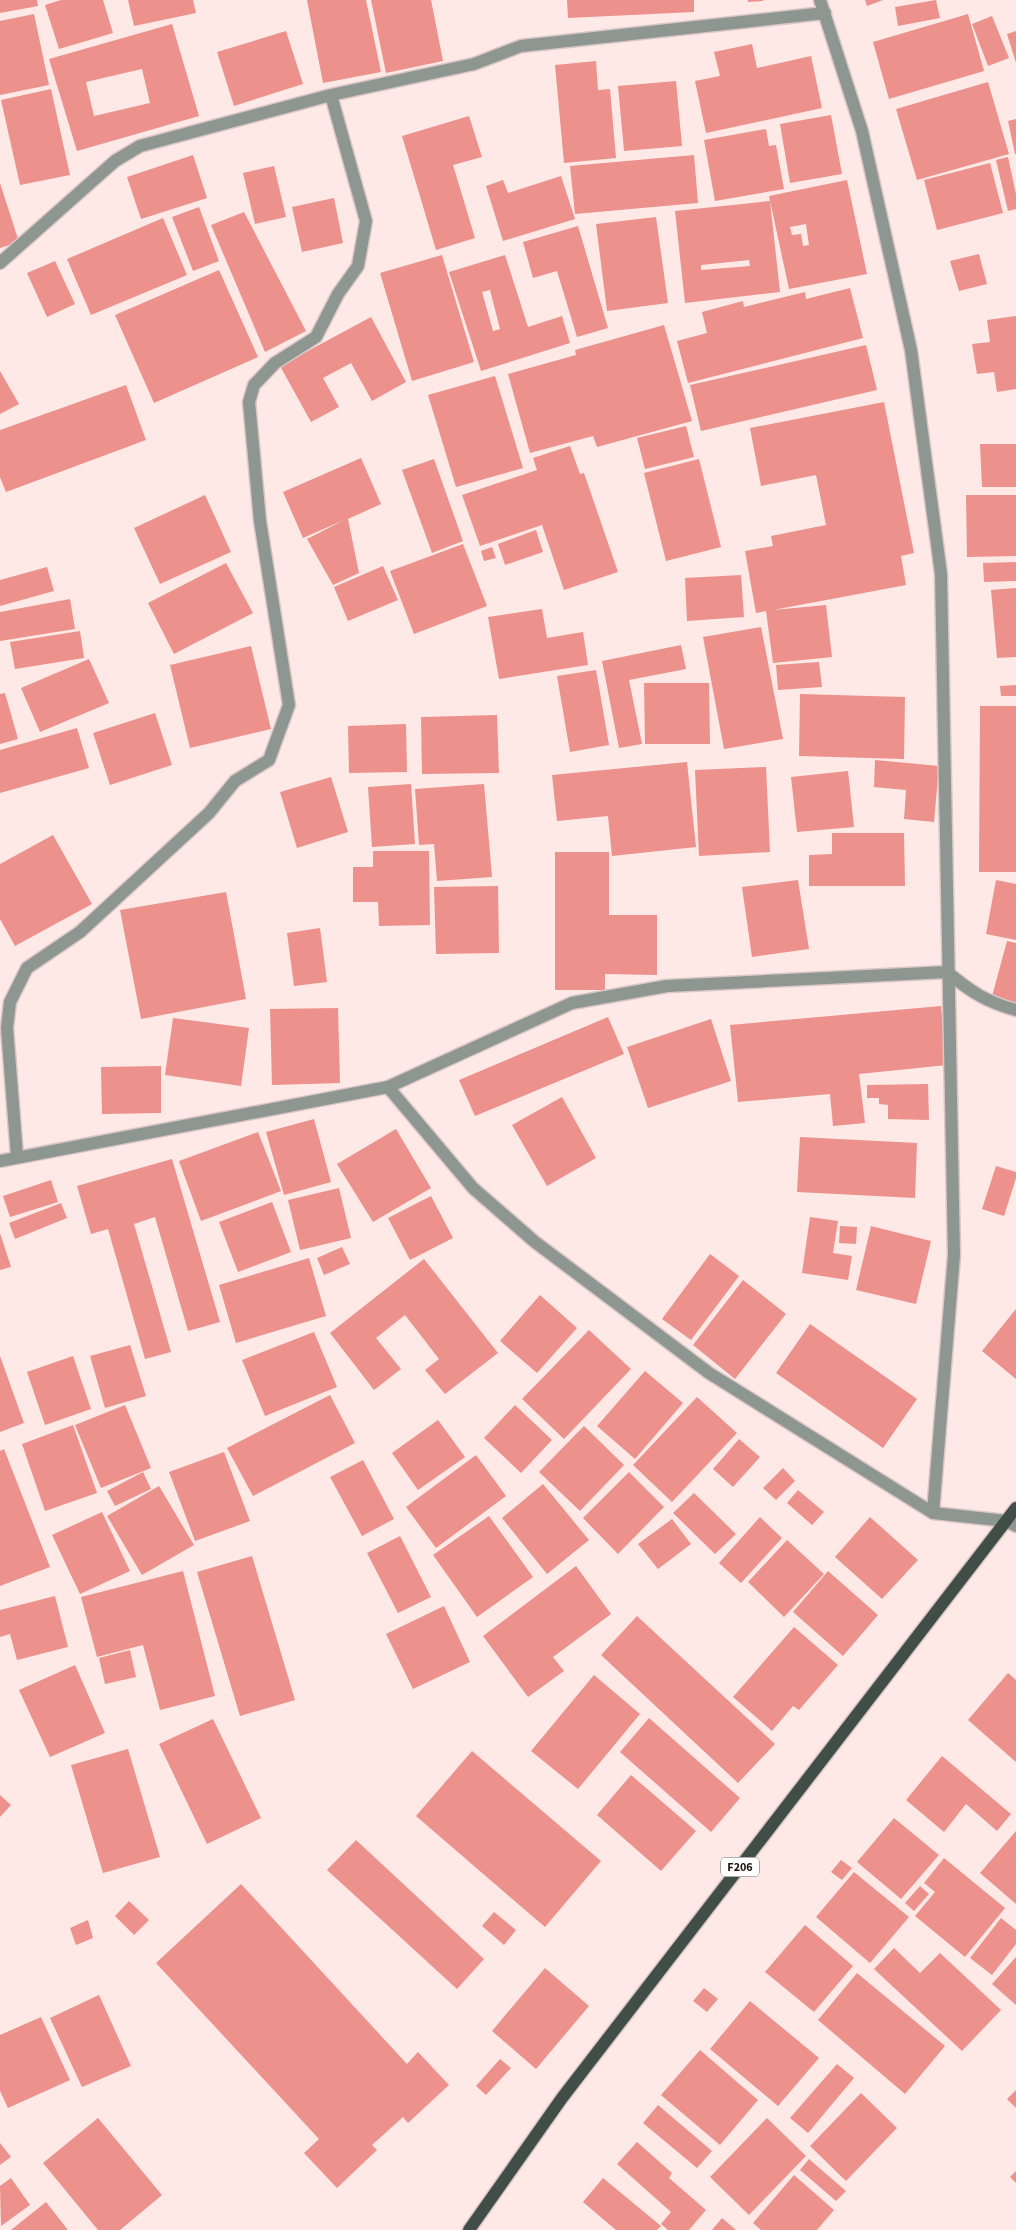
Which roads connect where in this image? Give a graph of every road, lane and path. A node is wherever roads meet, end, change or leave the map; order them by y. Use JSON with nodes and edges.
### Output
{"nodes":[{"id":1,"x":820,"y":0,"type":"edge"},
{"id":2,"x":825,"y":13,"type":"junction"},
{"id":3,"x":331,"y":96,"type":"junction"},
{"id":4,"x":0,"y":263,"type":"edge"},
{"id":5,"x":947,"y":972,"type":"junction"},
{"id":6,"x":1016,"y":1010,"type":"edge"},
{"id":7,"x":388,"y":1087,"type":"junction"},
{"id":8,"x":16,"y":1156,"type":"junction"},
{"id":9,"x":0,"y":1160,"type":"edge"},
{"id":10,"x":1016,"y":1508,"type":"edge"},
{"id":11,"x":932,"y":1513,"type":"junction"},
{"id":12,"x":1011,"y":1524,"type":"edge"},
{"id":13,"x":469,"y":2230,"type":"edge"}],
"edges":[{"from":1,"to":2,"type":"street"},
{"from":2,"to":3,"type":"street"},
{"from":2,"to":5,"type":"street"},
{"from":3,"to":4,"type":"street"},
{"from":3,"to":8,"type":"street"},
{"from":5,"to":6,"type":"street"},
{"from":5,"to":7,"type":"street"},
{"from":5,"to":11,"type":"street"},
{"from":7,"to":8,"type":"street"},
{"from":7,"to":11,"type":"street"},
{"from":8,"to":9,"type":"street"},
{"from":10,"to":12,"type":"main road","number":"F206"},
{"from":11,"to":12,"type":"street"},
{"from":12,"to":13,"type":"main road","number":"F206"}]}
